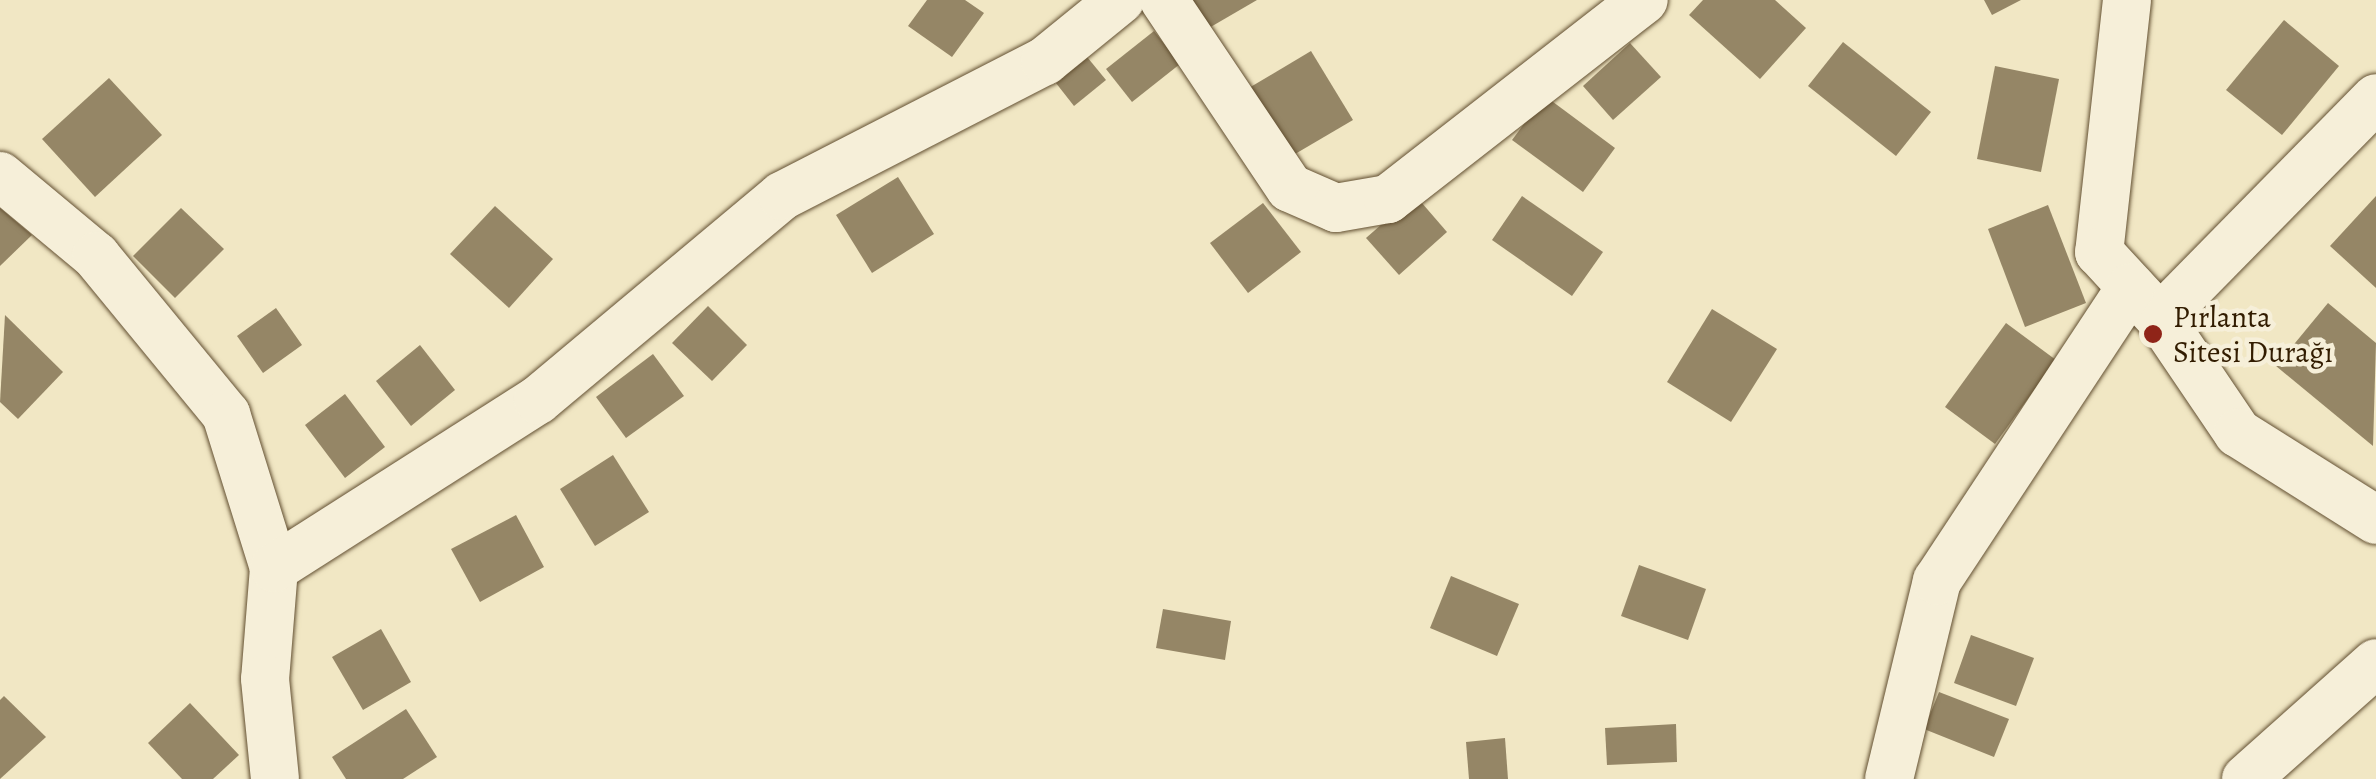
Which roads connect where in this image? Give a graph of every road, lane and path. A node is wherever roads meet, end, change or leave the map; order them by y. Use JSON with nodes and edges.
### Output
{"nodes":[{"id":1,"x":1120,"y":0,"type":"edge"},
{"id":2,"x":1164,"y":0,"type":"edge"},
{"id":3,"x":1644,"y":0,"type":"edge"},
{"id":4,"x":2128,"y":0,"type":"edge"},
{"id":5,"x":2376,"y":98,"type":"edge"},
{"id":6,"x":0,"y":176,"type":"edge"},
{"id":7,"x":2146,"y":303,"type":"junction"},
{"id":8,"x":2376,"y":520,"type":"edge"},
{"id":9,"x":274,"y":568,"type":"junction"},
{"id":10,"x":2376,"y":664,"type":"edge"},
{"id":11,"x":275,"y":779,"type":"edge"},
{"id":12,"x":1888,"y":779,"type":"edge"},
{"id":13,"x":2246,"y":779,"type":"edge"}],
"edges":[{"from":1,"to":9,"type":"street"},
{"from":2,"to":3,"type":"street"},
{"from":4,"to":7,"type":"street"},
{"from":5,"to":7,"type":"street"},
{"from":6,"to":9,"type":"street"},
{"from":7,"to":8,"type":"street"},
{"from":7,"to":12,"type":"street"},
{"from":9,"to":11,"type":"street"},
{"from":10,"to":13,"type":"street"}]}
